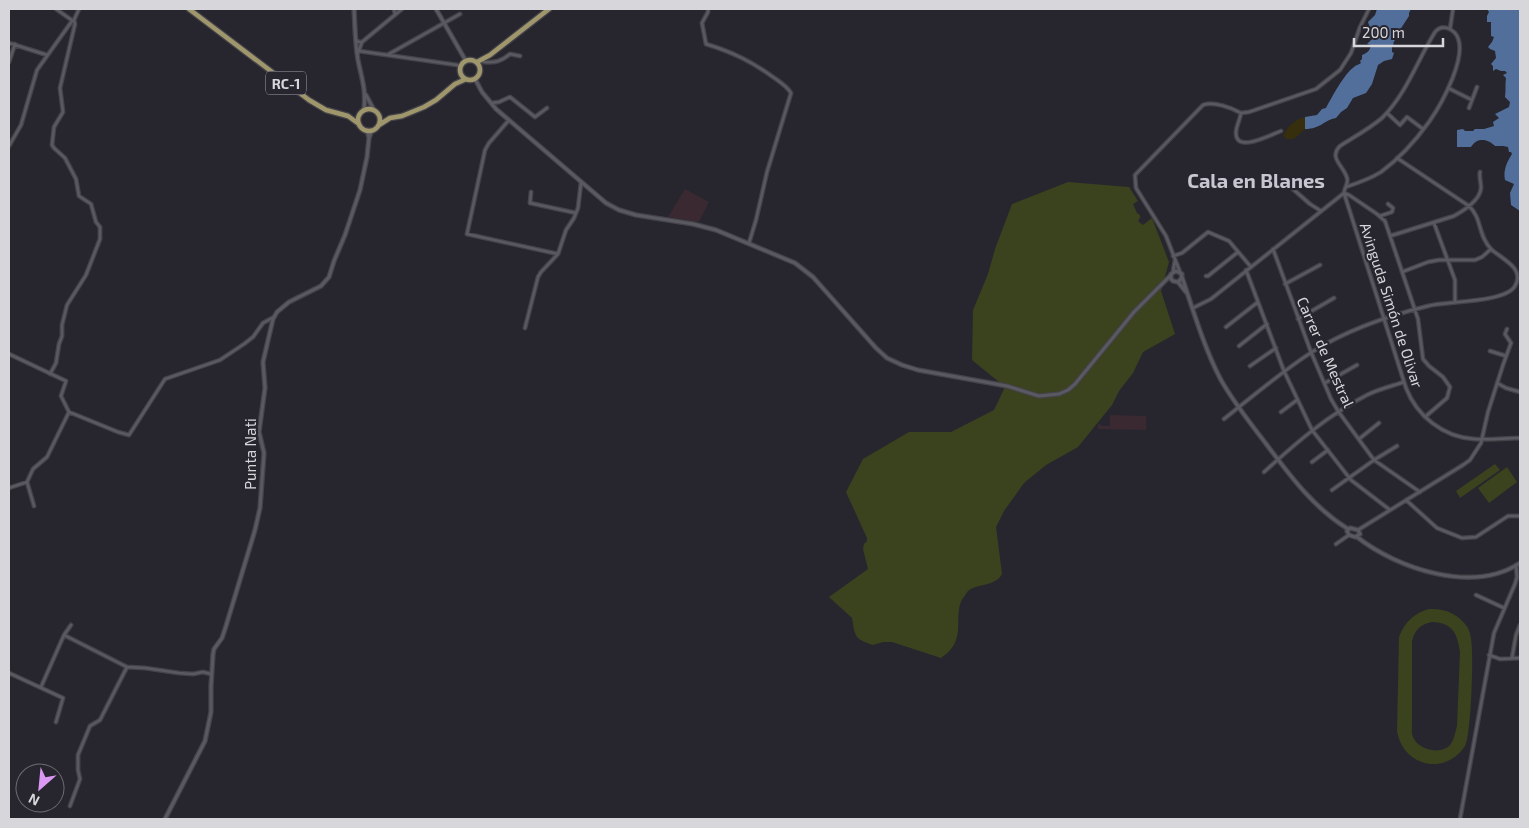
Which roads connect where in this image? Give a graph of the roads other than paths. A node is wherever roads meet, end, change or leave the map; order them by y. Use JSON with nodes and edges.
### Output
{"nodes":[{"id":1,"x":56,"y":9,"type":"edge"},
{"id":2,"x":79,"y":9,"type":"edge"},
{"id":3,"x":189,"y":9,"type":"edge"},
{"id":4,"x":354,"y":9,"type":"edge"},
{"id":5,"x":394,"y":9,"type":"edge"},
{"id":6,"x":402,"y":9,"type":"edge"},
{"id":7,"x":436,"y":9,"type":"edge"},
{"id":8,"x":549,"y":9,"type":"edge"},
{"id":9,"x":708,"y":9,"type":"edge"},
{"id":10,"x":1369,"y":9,"type":"edge"},
{"id":11,"x":1453,"y":9,"type":"edge"},
{"id":12,"x":395,"y":14,"type":"junction"},
{"id":13,"x":460,"y":14,"type":"dead end"},
{"id":14,"x":73,"y":21,"type":"junction"},
{"id":15,"x":444,"y":23,"type":"junction"},
{"id":16,"x":1450,"y":29,"type":"junction"},
{"id":17,"x":356,"y":40,"type":"junction"},
{"id":18,"x":362,"y":42,"type":"junction"},
{"id":19,"x":9,"y":43,"type":"edge"},
{"id":20,"x":15,"y":44,"type":"junction"},
{"id":21,"x":360,"y":51,"type":"junction"},
{"id":22,"x":388,"y":54,"type":"junction"},
{"id":23,"x":47,"y":55,"type":"junction"},
{"id":24,"x":490,"y":55,"type":"junction"},
{"id":25,"x":520,"y":56,"type":"dead end"},
{"id":26,"x":466,"y":61,"type":"junction"},
{"id":27,"x":9,"y":62,"type":"edge"},
{"id":28,"x":476,"y":62,"type":"junction"},
{"id":29,"x":484,"y":62,"type":"junction"},
{"id":30,"x":460,"y":68,"type":"junction"},
{"id":31,"x":480,"y":68,"type":"junction"},
{"id":32,"x":466,"y":79,"type":"junction"},
{"id":33,"x":475,"y":79,"type":"junction"},
{"id":34,"x":454,"y":84,"type":"junction"},
{"id":35,"x":1477,"y":87,"type":"dead end"},
{"id":36,"x":1448,"y":88,"type":"junction"},
{"id":37,"x":365,"y":94,"type":"junction"},
{"id":38,"x":1472,"y":100,"type":"junction"},
{"id":39,"x":490,"y":103,"type":"junction"},
{"id":40,"x":547,"y":108,"type":"dead end"},
{"id":41,"x":1469,"y":108,"type":"dead end"},
{"id":42,"x":374,"y":110,"type":"junction"},
{"id":43,"x":363,"y":111,"type":"junction"},
{"id":44,"x":1241,"y":113,"type":"junction"},
{"id":45,"x":1386,"y":113,"type":"junction"},
{"id":46,"x":379,"y":114,"type":"junction"},
{"id":47,"x":348,"y":116,"type":"junction"},
{"id":48,"x":390,"y":118,"type":"junction"},
{"id":49,"x":509,"y":120,"type":"junction"},
{"id":50,"x":359,"y":124,"type":"junction"},
{"id":51,"x":379,"y":125,"type":"junction"},
{"id":52,"x":1423,"y":129,"type":"junction"},
{"id":53,"x":370,"y":130,"type":"junction"},
{"id":54,"x":1281,"y":131,"type":"dead end"},
{"id":55,"x":9,"y":146,"type":"edge"},
{"id":56,"x":1397,"y":158,"type":"junction"},
{"id":57,"x":1480,"y":172,"type":"dead end"},
{"id":58,"x":1347,"y":177,"type":"junction"},
{"id":59,"x":1288,"y":179,"type":"dead end"},
{"id":60,"x":581,"y":183,"type":"junction"},
{"id":61,"x":1356,"y":183,"type":"junction"},
{"id":62,"x":1346,"y":187,"type":"junction"},
{"id":63,"x":532,"y":192,"type":"dead end"},
{"id":64,"x":1344,"y":193,"type":"junction"},
{"id":65,"x":1388,"y":204,"type":"dead end"},
{"id":66,"x":1469,"y":206,"type":"junction"},
{"id":67,"x":1321,"y":211,"type":"junction"},
{"id":68,"x":576,"y":214,"type":"junction"},
{"id":69,"x":1380,"y":216,"type":"junction"},
{"id":70,"x":1434,"y":223,"type":"junction"},
{"id":71,"x":1390,"y":236,"type":"junction"},
{"id":72,"x":748,"y":243,"type":"junction"},
{"id":73,"x":1273,"y":249,"type":"junction"},
{"id":74,"x":1491,"y":249,"type":"junction"},
{"id":75,"x":1238,"y":252,"type":"junction"},
{"id":76,"x":558,"y":254,"type":"junction"},
{"id":77,"x":1174,"y":257,"type":"junction"},
{"id":78,"x":1448,"y":261,"type":"junction"},
{"id":79,"x":1320,"y":265,"type":"dead end"},
{"id":80,"x":1251,"y":267,"type":"junction"},
{"id":81,"x":1246,"y":270,"type":"junction"},
{"id":82,"x":1180,"y":272,"type":"junction"},
{"id":83,"x":1402,"y":272,"type":"junction"},
{"id":84,"x":1172,"y":273,"type":"junction"},
{"id":85,"x":1206,"y":276,"type":"dead end"},
{"id":86,"x":1182,"y":277,"type":"junction"},
{"id":87,"x":1176,"y":282,"type":"junction"},
{"id":88,"x":1285,"y":284,"type":"junction"},
{"id":89,"x":1162,"y":285,"type":"junction"},
{"id":90,"x":1188,"y":295,"type":"junction"},
{"id":91,"x":1334,"y":298,"type":"dead end"},
{"id":92,"x":1258,"y":302,"type":"junction"},
{"id":93,"x":1455,"y":302,"type":"junction"},
{"id":94,"x":1193,"y":308,"type":"junction"},
{"id":95,"x":1414,"y":310,"type":"junction"},
{"id":96,"x":274,"y":317,"type":"junction"},
{"id":97,"x":1298,"y":319,"type":"junction"},
{"id":98,"x":1384,"y":319,"type":"junction"},
{"id":99,"x":1266,"y":324,"type":"junction"},
{"id":100,"x":1226,"y":327,"type":"dead end"},
{"id":101,"x":525,"y":328,"type":"dead end"},
{"id":102,"x":1507,"y":329,"type":"dead end"},
{"id":103,"x":1239,"y":346,"type":"dead end"},
{"id":104,"x":1276,"y":348,"type":"junction"},
{"id":105,"x":1490,"y":351,"type":"dead end"},
{"id":106,"x":1311,"y":352,"type":"junction"},
{"id":107,"x":9,"y":354,"type":"edge"},
{"id":108,"x":1506,"y":356,"type":"junction"},
{"id":109,"x":1356,"y":365,"type":"dead end"},
{"id":110,"x":1250,"y":366,"type":"dead end"},
{"id":111,"x":1284,"y":371,"type":"junction"},
{"id":112,"x":50,"y":374,"type":"junction"},
{"id":113,"x":1404,"y":382,"type":"junction"},
{"id":114,"x":1497,"y":382,"type":"junction"},
{"id":115,"x":1325,"y":383,"type":"junction"},
{"id":116,"x":1520,"y":392,"type":"edge"},
{"id":117,"x":1297,"y":400,"type":"junction"},
{"id":118,"x":1239,"y":407,"type":"junction"},
{"id":119,"x":69,"y":412,"type":"junction"},
{"id":120,"x":1281,"y":412,"type":"dead end"},
{"id":121,"x":1338,"y":412,"type":"junction"},
{"id":122,"x":1425,"y":417,"type":"junction"},
{"id":123,"x":1224,"y":419,"type":"dead end"},
{"id":124,"x":1379,"y":423,"type":"dead end"},
{"id":125,"x":1312,"y":430,"type":"junction"},
{"id":126,"x":1520,"y":438,"type":"edge"},
{"id":127,"x":1359,"y":439,"type":"junction"},
{"id":128,"x":1481,"y":439,"type":"junction"},
{"id":129,"x":1398,"y":446,"type":"dead end"},
{"id":130,"x":1328,"y":450,"type":"junction"},
{"id":131,"x":1278,"y":459,"type":"junction"},
{"id":132,"x":1374,"y":460,"type":"junction"},
{"id":133,"x":1312,"y":462,"type":"dead end"},
{"id":134,"x":1264,"y":472,"type":"dead end"},
{"id":135,"x":1348,"y":478,"type":"junction"},
{"id":136,"x":27,"y":482,"type":"junction"},
{"id":137,"x":9,"y":488,"type":"edge"},
{"id":138,"x":1332,"y":490,"type":"dead end"},
{"id":139,"x":1420,"y":492,"type":"junction"},
{"id":140,"x":1406,"y":500,"type":"junction"},
{"id":141,"x":34,"y":506,"type":"dead end"},
{"id":142,"x":1390,"y":510,"type":"junction"},
{"id":143,"x":1520,"y":516,"type":"edge"},
{"id":144,"x":1348,"y":529,"type":"junction"},
{"id":145,"x":1358,"y":530,"type":"junction"},
{"id":146,"x":1349,"y":535,"type":"junction"},
{"id":147,"x":1357,"y":537,"type":"junction"},
{"id":148,"x":1336,"y":544,"type":"dead end"},
{"id":149,"x":1520,"y":562,"type":"edge"},
{"id":150,"x":1516,"y":566,"type":"junction"},
{"id":151,"x":1476,"y":595,"type":"dead end"},
{"id":152,"x":1504,"y":608,"type":"junction"},
{"id":153,"x":71,"y":625,"type":"dead end"},
{"id":154,"x":1520,"y":626,"type":"edge"},
{"id":155,"x":64,"y":635,"type":"junction"},
{"id":156,"x":1489,"y":655,"type":"junction"},
{"id":157,"x":1512,"y":658,"type":"junction"},
{"id":158,"x":1520,"y":658,"type":"edge"},
{"id":159,"x":127,"y":667,"type":"junction"},
{"id":160,"x":9,"y":672,"type":"edge"},
{"id":161,"x":211,"y":674,"type":"junction"},
{"id":162,"x":40,"y":687,"type":"junction"},
{"id":163,"x":56,"y":722,"type":"dead end"},
{"id":164,"x":70,"y":806,"type":"dead end"},
{"id":165,"x":164,"y":819,"type":"edge"},
{"id":166,"x":1460,"y":819,"type":"edge"}],
"edges":[{"from":1,"to":14,"type":"street"},
{"from":2,"to":14,"type":"street"},
{"from":3,"to":47,"type":"main road","number":"RC-1"},
{"from":4,"to":17,"type":"street"},
{"from":5,"to":12,"type":"street"},
{"from":6,"to":12,"type":"street"},
{"from":7,"to":15,"type":"street"},
{"from":8,"to":24,"type":"main road"},
{"from":9,"to":72,"type":"street"},
{"from":10,"to":44,"type":"street"},
{"from":11,"to":16,"type":"street"},
{"from":12,"to":18,"type":"street"},
{"from":13,"to":15,"type":"street"},
{"from":14,"to":23,"type":"street"},
{"from":14,"to":112,"type":"street"},
{"from":15,"to":22,"type":"street"},
{"from":15,"to":26,"type":"street"},
{"from":16,"to":36,"type":"street"},
{"from":16,"to":45,"type":"street"},
{"from":17,"to":18,"type":"street"},
{"from":17,"to":21,"type":"street"},
{"from":17,"to":21,"type":"street"},
{"from":18,"to":21,"type":"street"},
{"from":19,"to":20,"type":"street"},
{"from":20,"to":23,"type":"street"},
{"from":20,"to":27,"type":"street"},
{"from":21,"to":22,"type":"street"},
{"from":21,"to":37,"type":"street"},
{"from":22,"to":30,"type":"street"},
{"from":23,"to":55,"type":"street"},
{"from":24,"to":28,"type":"main road"},
{"from":24,"to":29,"type":"main road"},
{"from":25,"to":29,"type":"street"},
{"from":26,"to":28,"type":"main road"},
{"from":26,"to":30,"type":"main road"},
{"from":28,"to":31,"type":"main road"},
{"from":29,"to":31,"type":"main road"},
{"from":30,"to":32,"type":"main road"},
{"from":30,"to":34,"type":"main road"},
{"from":31,"to":33,"type":"main road"},
{"from":32,"to":33,"type":"main road"},
{"from":32,"to":34,"type":"main road"},
{"from":33,"to":39,"type":"street"},
{"from":34,"to":48,"type":"main road"},
{"from":35,"to":38,"type":"street"},
{"from":36,"to":38,"type":"street"},
{"from":36,"to":52,"type":"street"},
{"from":37,"to":42,"type":"street"},
{"from":37,"to":43,"type":"street"},
{"from":38,"to":41,"type":"street"},
{"from":39,"to":40,"type":"street"},
{"from":39,"to":49,"type":"street"},
{"from":42,"to":43,"type":"main road"},
{"from":42,"to":46,"type":"main road"},
{"from":43,"to":47,"type":"main road"},
{"from":43,"to":50,"type":"main road"},
{"from":44,"to":54,"type":"street"},
{"from":44,"to":77,"type":"street"},
{"from":45,"to":52,"type":"street"},
{"from":45,"to":58,"type":"street"},
{"from":46,"to":48,"type":"main road"},
{"from":46,"to":51,"type":"main road"},
{"from":47,"to":50,"type":"main road","number":"RC-1"},
{"from":48,"to":51,"type":"main road"},
{"from":49,"to":60,"type":"street"},
{"from":49,"to":76,"type":"street"},
{"from":50,"to":53,"type":"main road","number":"RC-1"},
{"from":51,"to":53,"type":"main road"},
{"from":52,"to":56,"type":"street"},
{"from":53,"to":96,"type":"street"},
{"from":56,"to":61,"type":"street"},
{"from":56,"to":66,"type":"street"},
{"from":57,"to":66,"type":"street"},
{"from":58,"to":61,"type":"street"},
{"from":58,"to":62,"type":"street"},
{"from":59,"to":67,"type":"street"},
{"from":60,"to":68,"type":"street"},
{"from":60,"to":72,"type":"street"},
{"from":61,"to":62,"type":"street"},
{"from":62,"to":64,"type":"street"},
{"from":63,"to":68,"type":"street"},
{"from":64,"to":67,"type":"street"},
{"from":64,"to":69,"type":"street"},
{"from":64,"to":98,"type":"street","name":"Avinguda Simón de Olivar"},
{"from":65,"to":69,"type":"street"},
{"from":66,"to":70,"type":"street"},
{"from":66,"to":74,"type":"street"},
{"from":67,"to":73,"type":"street"},
{"from":68,"to":76,"type":"street"},
{"from":69,"to":71,"type":"street"},
{"from":70,"to":71,"type":"street"},
{"from":70,"to":78,"type":"street"},
{"from":71,"to":83,"type":"street"},
{"from":72,"to":89,"type":"street"},
{"from":73,"to":80,"type":"street"},
{"from":73,"to":88,"type":"street","name":"Carrer de Mestral"},
{"from":74,"to":78,"type":"street"},
{"from":74,"to":93,"type":"street"},
{"from":75,"to":77,"type":"street"},
{"from":75,"to":80,"type":"street"},
{"from":75,"to":85,"type":"street"},
{"from":76,"to":101,"type":"street"},
{"from":77,"to":82,"type":"street"},
{"from":77,"to":84,"type":"street"},
{"from":78,"to":83,"type":"street"},
{"from":78,"to":93,"type":"street"},
{"from":79,"to":88,"type":"street"},
{"from":80,"to":81,"type":"street"},
{"from":81,"to":92,"type":"street"},
{"from":81,"to":94,"type":"street"},
{"from":82,"to":84,"type":"street"},
{"from":82,"to":86,"type":"street"},
{"from":83,"to":95,"type":"street"},
{"from":84,"to":87,"type":"street"},
{"from":84,"to":89,"type":"street"},
{"from":86,"to":87,"type":"street"},
{"from":86,"to":90,"type":"street"},
{"from":87,"to":89,"type":"street"},
{"from":87,"to":90,"type":"street"},
{"from":88,"to":97,"type":"street","name":"Carrer de Mestral"},
{"from":90,"to":94,"type":"street"},
{"from":91,"to":97,"type":"street"},
{"from":92,"to":99,"type":"street"},
{"from":92,"to":100,"type":"street"},
{"from":93,"to":95,"type":"street"},
{"from":94,"to":118,"type":"street"},
{"from":95,"to":98,"type":"street"},
{"from":95,"to":122,"type":"street"},
{"from":96,"to":119,"type":"street"},
{"from":96,"to":161,"type":"street","name":"Punta Nati"},
{"from":97,"to":106,"type":"street","name":"Carrer de Mestral"},
{"from":98,"to":106,"type":"street"},
{"from":98,"to":113,"type":"street","name":"Avinguda Simón de Olivar"},
{"from":99,"to":103,"type":"street"},
{"from":99,"to":104,"type":"street"},
{"from":102,"to":108,"type":"street"},
{"from":104,"to":110,"type":"street"},
{"from":104,"to":111,"type":"street"},
{"from":105,"to":108,"type":"street"},
{"from":106,"to":111,"type":"street"},
{"from":106,"to":115,"type":"street","name":"Carrer de Mestral"},
{"from":107,"to":112,"type":"street"},
{"from":108,"to":114,"type":"street"},
{"from":109,"to":115,"type":"street"},
{"from":111,"to":117,"type":"street"},
{"from":111,"to":118,"type":"street"},
{"from":112,"to":119,"type":"street"},
{"from":113,"to":121,"type":"street"},
{"from":113,"to":122,"type":"street","name":"Avinguda Simón de Olivar"},
{"from":114,"to":116,"type":"street"},
{"from":114,"to":128,"type":"street"},
{"from":115,"to":121,"type":"street","name":"Carrer de Mestral"},
{"from":117,"to":120,"type":"street"},
{"from":117,"to":125,"type":"street"},
{"from":118,"to":123,"type":"street"},
{"from":118,"to":131,"type":"street"},
{"from":119,"to":136,"type":"street"},
{"from":121,"to":125,"type":"street"},
{"from":121,"to":127,"type":"street","name":"Carrer de Mestral"},
{"from":122,"to":128,"type":"street","name":"Avinguda Simón de Olivar"},
{"from":124,"to":127,"type":"street"},
{"from":125,"to":130,"type":"street"},
{"from":125,"to":131,"type":"street"},
{"from":126,"to":128,"type":"street","name":"Avinguda Simón de Olivar"},
{"from":127,"to":132,"type":"street","name":"Carrer de Mestral"},
{"from":128,"to":139,"type":"street"},
{"from":129,"to":132,"type":"street"},
{"from":130,"to":133,"type":"street"},
{"from":130,"to":135,"type":"street"},
{"from":131,"to":134,"type":"street"},
{"from":131,"to":144,"type":"street"},
{"from":132,"to":135,"type":"street"},
{"from":132,"to":139,"type":"street","name":"Carrer de Mestral"},
{"from":135,"to":138,"type":"street"},
{"from":135,"to":142,"type":"street"},
{"from":136,"to":137,"type":"street"},
{"from":136,"to":141,"type":"street"},
{"from":139,"to":140,"type":"street"},
{"from":140,"to":142,"type":"street"},
{"from":140,"to":143,"type":"street"},
{"from":142,"to":145,"type":"street"},
{"from":144,"to":145,"type":"street"},
{"from":144,"to":146,"type":"street"},
{"from":145,"to":147,"type":"street"},
{"from":146,"to":147,"type":"street"},
{"from":146,"to":148,"type":"street"},
{"from":147,"to":150,"type":"street"},
{"from":149,"to":150,"type":"street"},
{"from":150,"to":152,"type":"street"},
{"from":151,"to":152,"type":"street"},
{"from":152,"to":156,"type":"street"},
{"from":153,"to":155,"type":"street"},
{"from":154,"to":157,"type":"street"},
{"from":155,"to":159,"type":"street"},
{"from":155,"to":162,"type":"street"},
{"from":156,"to":157,"type":"street"},
{"from":156,"to":166,"type":"street"},
{"from":157,"to":158,"type":"street"},
{"from":159,"to":161,"type":"street"},
{"from":159,"to":164,"type":"street"},
{"from":160,"to":162,"type":"street"},
{"from":161,"to":165,"type":"street","name":"Punta Nati"},
{"from":162,"to":163,"type":"street"}]}
